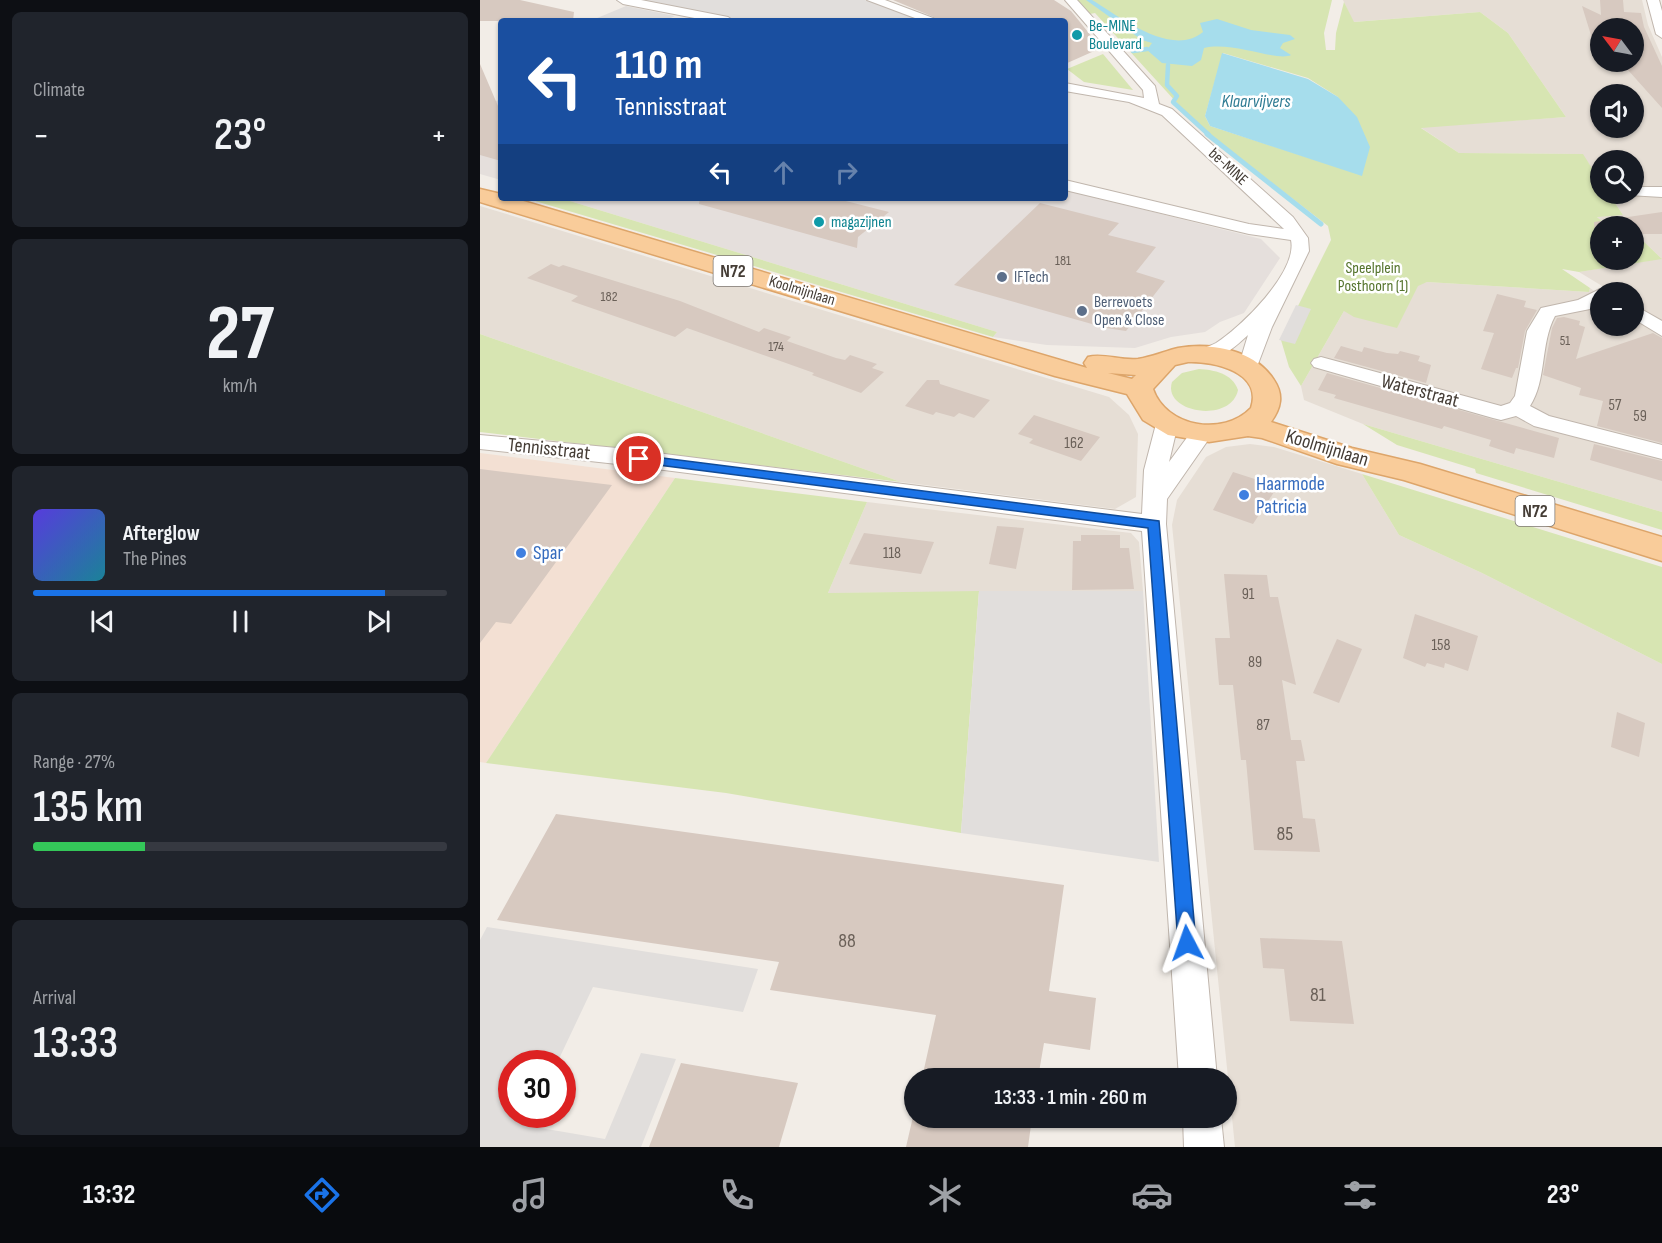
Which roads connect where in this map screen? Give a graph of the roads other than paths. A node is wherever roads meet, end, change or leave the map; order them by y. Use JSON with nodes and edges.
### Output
{"nodes":[{"id":1,"x":623,"y":0,"type":"edge"},
{"id":2,"x":873,"y":0,"type":"edge"},
{"id":3,"x":1071,"y":0,"type":"edge"},
{"id":4,"x":1653,"y":0,"type":"edge"},
{"id":5,"x":713,"y":18,"type":"edge"},
{"id":6,"x":925,"y":18,"type":"edge"},
{"id":7,"x":1662,"y":34,"type":"edge"},
{"id":8,"x":1068,"y":87,"type":"edge"},
{"id":9,"x":1152,"y":105,"type":"junction"},
{"id":10,"x":1068,"y":186,"type":"edge"},
{"id":11,"x":1644,"y":192,"type":"edge"},
{"id":12,"x":1662,"y":192,"type":"edge"},
{"id":13,"x":480,"y":195,"type":"edge"},
{"id":14,"x":498,"y":200,"type":"edge"},
{"id":15,"x":500,"y":201,"type":"edge"},
{"id":16,"x":1298,"y":237,"type":"junction"},
{"id":17,"x":1585,"y":280,"type":"dead end"},
{"id":18,"x":1590,"y":283,"type":"edge"},
{"id":19,"x":1590,"y":301,"type":"edge"},
{"id":20,"x":1273,"y":302,"type":"junction"},
{"id":21,"x":1644,"y":318,"type":"edge"},
{"id":22,"x":1662,"y":330,"type":"edge"},
{"id":23,"x":1206,"y":354,"type":"junction"},
{"id":24,"x":1021,"y":356,"type":"junction"},
{"id":25,"x":1165,"y":360,"type":"junction"},
{"id":26,"x":1321,"y":363,"type":"dead end"},
{"id":27,"x":1248,"y":368,"type":"junction"},
{"id":28,"x":1139,"y":389,"type":"junction"},
{"id":29,"x":1268,"y":403,"type":"junction"},
{"id":30,"x":1518,"y":408,"type":"junction"},
{"id":31,"x":1167,"y":424,"type":"junction"},
{"id":32,"x":1245,"y":426,"type":"junction"},
{"id":33,"x":1202,"y":433,"type":"junction"},
{"id":34,"x":480,"y":442,"type":"edge"},
{"id":35,"x":1662,"y":452,"type":"edge"},
{"id":36,"x":1409,"y":471,"type":"junction"},
{"id":37,"x":1156,"y":509,"type":"junction"},
{"id":38,"x":1662,"y":549,"type":"edge"},
{"id":39,"x":1197,"y":1068,"type":"edge"},
{"id":40,"x":1203,"y":1128,"type":"edge"},
{"id":41,"x":1204,"y":1147,"type":"edge"}],
"edges":[{"from":1,"to":5,"type":"street"},
{"from":2,"to":6,"type":"street"},
{"from":3,"to":9,"type":"street"},
{"from":4,"to":7,"type":"street"},
{"from":8,"to":9,"type":"street","name":"be-MINE"},
{"from":9,"to":16,"type":"street","name":"be-MINE"},
{"from":10,"to":16,"type":"street"},
{"from":11,"to":12,"type":"street"},
{"from":13,"to":14,"type":"main road","name":"Koolmijnlaan","number":"N72"},
{"from":15,"to":24,"type":"main road","name":"Koolmijnlaan","number":"N72"},
{"from":16,"to":20,"type":"street","name":"Koolmijnlaan"},
{"from":17,"to":18,"type":"street"},
{"from":19,"to":30,"type":"street"},
{"from":20,"to":23,"type":"street","name":"Koolmijnlaan"},
{"from":20,"to":27,"type":"street","name":"Koolmijnlaan"},
{"from":21,"to":22,"type":"street"},
{"from":23,"to":25,"type":"main road","name":"Koolmijnlaan","number":"N72"},
{"from":23,"to":27,"type":"main road","name":"Koolmijnlaan","number":"N72"},
{"from":24,"to":25,"type":"main road","name":"Koolmijnlaan","number":"N72"},
{"from":24,"to":28,"type":"main road","name":"Koolmijnlaan","number":"N72"},
{"from":25,"to":28,"type":"main road"},
{"from":26,"to":30,"type":"street","name":"Waterstraat"},
{"from":27,"to":29,"type":"main road"},
{"from":28,"to":31,"type":"main road","name":"Koolmijnlaan","number":"N72"},
{"from":29,"to":32,"type":"main road","name":"Koolmijnlaan"},
{"from":29,"to":36,"type":"main road","name":"Koolmijnlaan","number":"N72"},
{"from":30,"to":35,"type":"street"},
{"from":31,"to":33,"type":"main road","name":"Koolmijnlaan","number":"N72"},
{"from":31,"to":37,"type":"street"},
{"from":32,"to":33,"type":"main road","name":"Koolmijnlaan","number":"N72"},
{"from":32,"to":36,"type":"main road","name":"Koolmijnlaan","number":"N72"},
{"from":33,"to":37,"type":"street"},
{"from":34,"to":37,"type":"street","name":"Tennisstraat"},
{"from":36,"to":38,"type":"main road","name":"Koolmijnlaan","number":"N72"},
{"from":37,"to":39,"type":"street"},
{"from":40,"to":41,"type":"street"}]}
